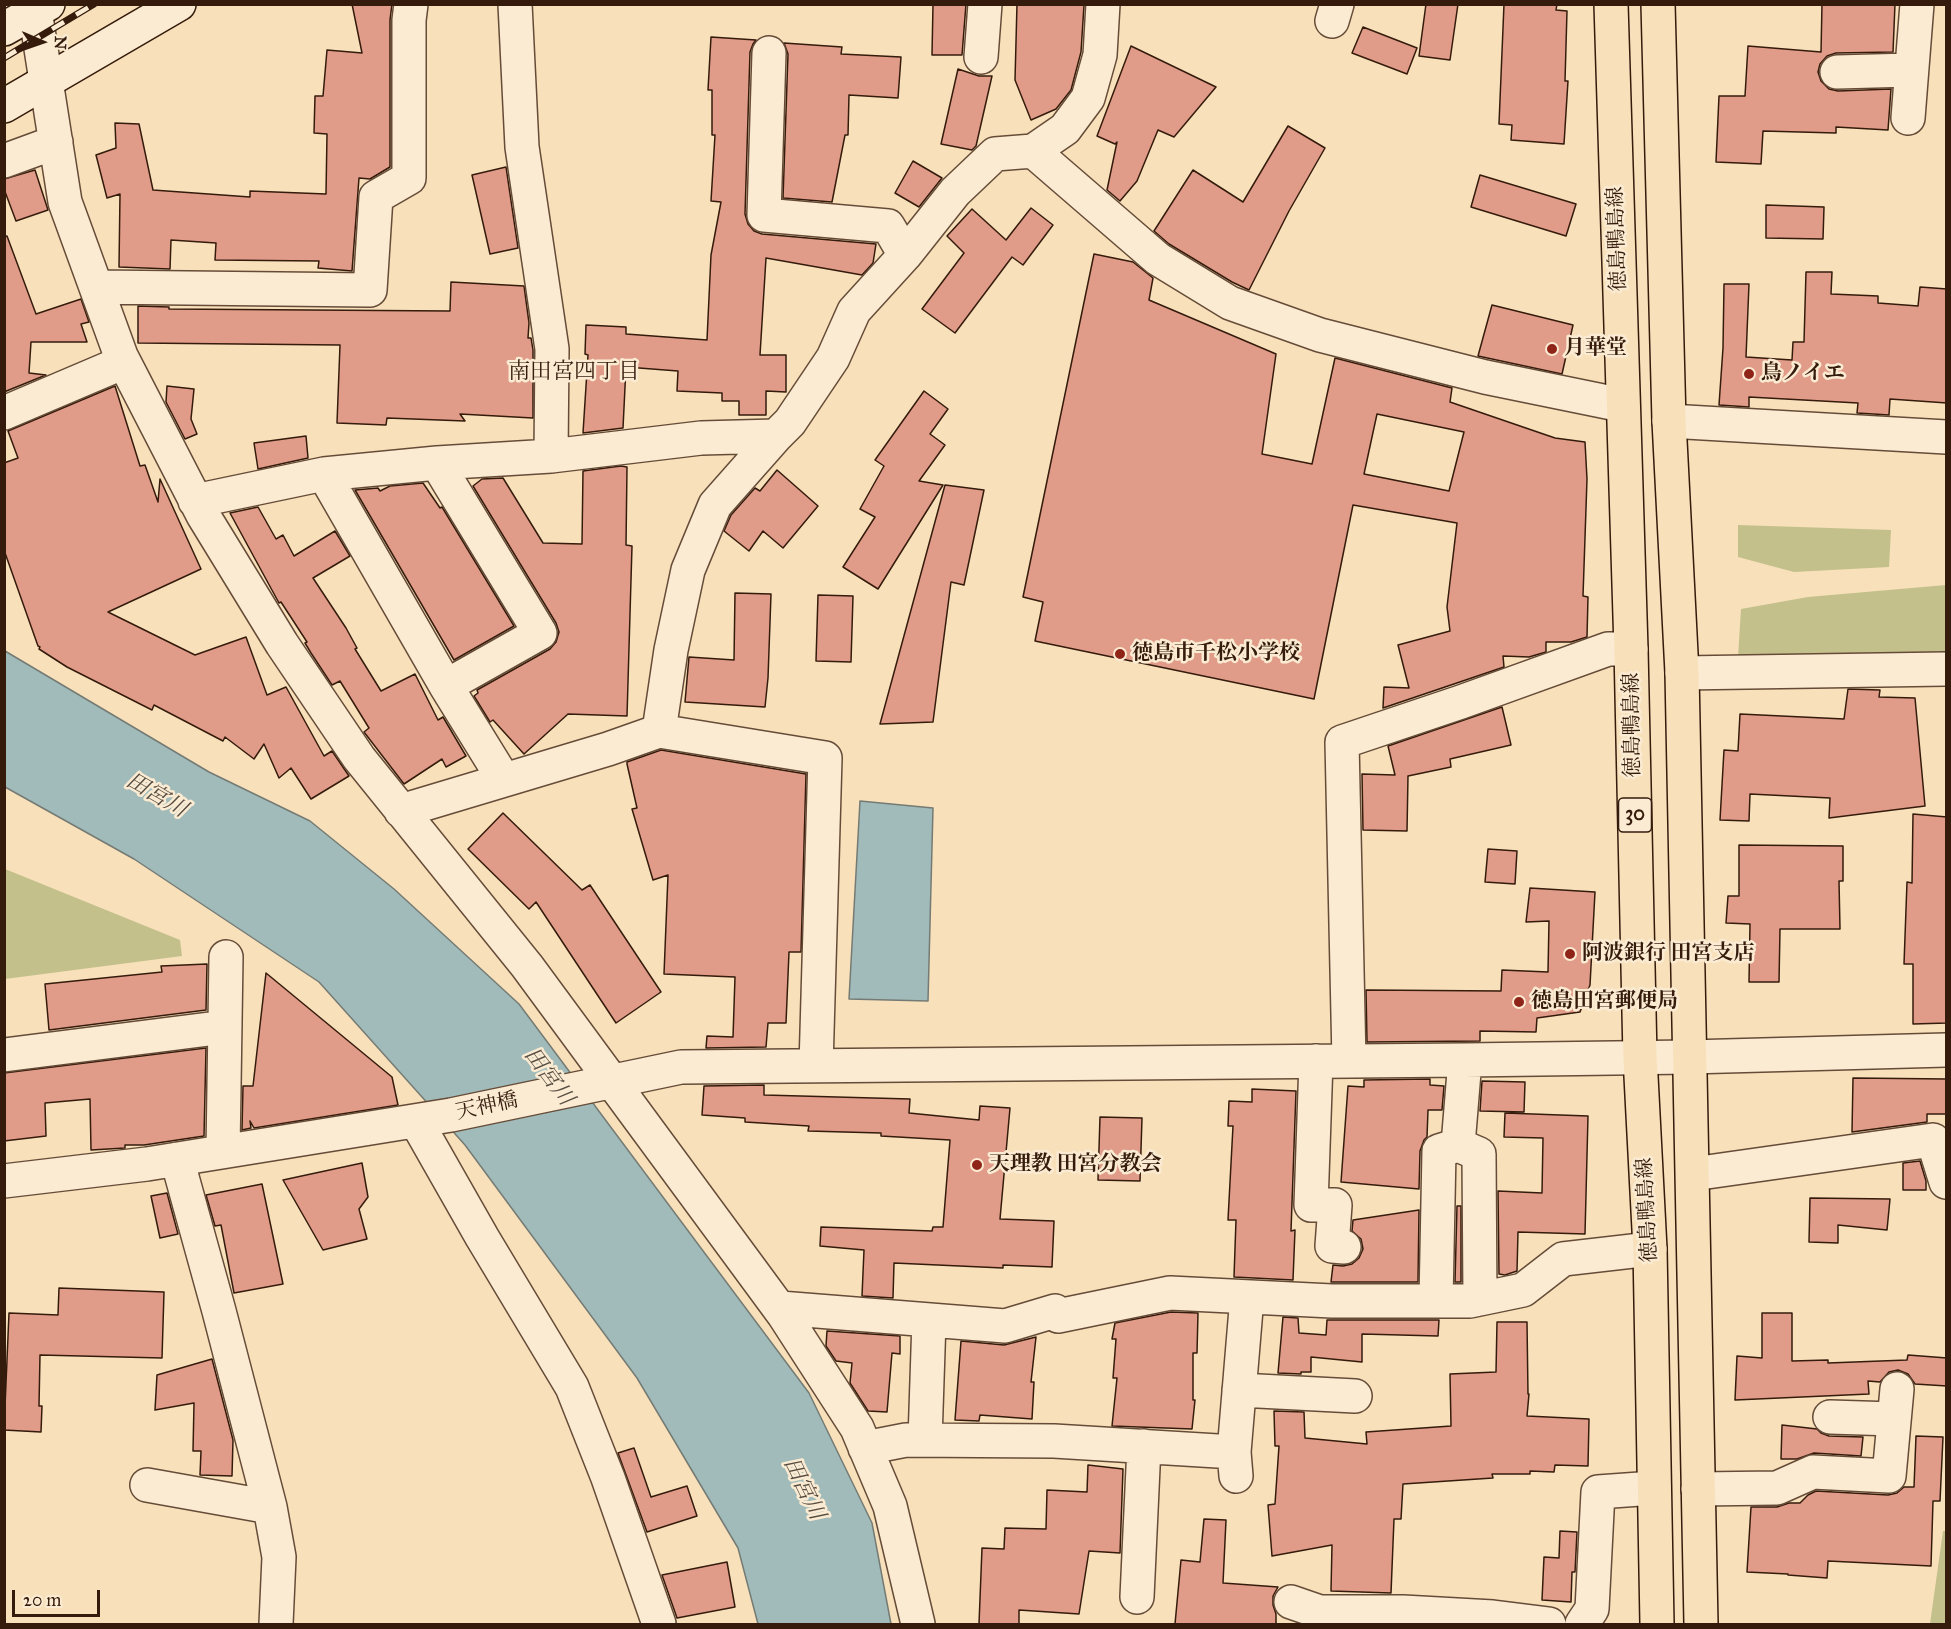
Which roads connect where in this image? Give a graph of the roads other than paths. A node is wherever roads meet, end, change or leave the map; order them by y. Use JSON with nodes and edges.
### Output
{"nodes":[{"id":1,"x":179,"y":4,"type":"edge"},
{"id":2,"x":411,"y":4,"type":"edge"},
{"id":3,"x":515,"y":4,"type":"edge"},
{"id":4,"x":985,"y":4,"type":"edge"},
{"id":5,"x":1103,"y":4,"type":"edge"},
{"id":6,"x":1611,"y":4,"type":"edge"},
{"id":7,"x":1658,"y":4,"type":"edge"},
{"id":8,"x":1917,"y":4,"type":"edge"},
{"id":9,"x":40,"y":7,"type":"edge"},
{"id":10,"x":4,"y":29,"type":"edge"},
{"id":11,"x":769,"y":53,"type":"dead end"},
{"id":12,"x":981,"y":57,"type":"dead end"},
{"id":13,"x":1911,"y":70,"type":"junction"},
{"id":14,"x":1837,"y":72,"type":"dead end"},
{"id":15,"x":46,"y":82,"type":"junction"},
{"id":16,"x":4,"y":106,"type":"edge"},
{"id":17,"x":1908,"y":118,"type":"dead end"},
{"id":18,"x":56,"y":142,"type":"junction"},
{"id":19,"x":1032,"y":151,"type":"junction"},
{"id":20,"x":4,"y":160,"type":"edge"},
{"id":21,"x":905,"y":255,"type":"junction"},
{"id":22,"x":96,"y":287,"type":"junction"},
{"id":23,"x":124,"y":362,"type":"junction"},
{"id":24,"x":1622,"y":405,"type":"junction"},
{"id":25,"x":4,"y":413,"type":"edge"},
{"id":26,"x":1669,"y":421,"type":"junction"},
{"id":27,"x":776,"y":436,"type":"junction"},
{"id":28,"x":1947,"y":437,"type":"edge"},
{"id":29,"x":551,"y":456,"type":"junction"},
{"id":30,"x":437,"y":463,"type":"junction"},
{"id":31,"x":324,"y":474,"type":"junction"},
{"id":32,"x":195,"y":501,"type":"junction"},
{"id":33,"x":1631,"y":649,"type":"junction"},
{"id":34,"x":1947,"y":669,"type":"edge"},
{"id":35,"x":1682,"y":673,"type":"junction"},
{"id":36,"x":446,"y":686,"type":"junction"},
{"id":37,"x":659,"y":731,"type":"junction"},
{"id":38,"x":504,"y":780,"type":"junction"},
{"id":39,"x":401,"y":811,"type":"junction"},
{"id":40,"x":226,"y":957,"type":"dead end"},
{"id":41,"x":225,"y":1028,"type":"junction"},
{"id":42,"x":1947,"y":1050,"type":"edge"},
{"id":43,"x":4,"y":1055,"type":"edge"},
{"id":44,"x":1640,"y":1057,"type":"junction"},
{"id":45,"x":1689,"y":1057,"type":"junction"},
{"id":46,"x":1465,"y":1060,"type":"junction"},
{"id":47,"x":1316,"y":1061,"type":"junction"},
{"id":48,"x":1349,"y":1061,"type":"junction"},
{"id":49,"x":816,"y":1066,"type":"junction"},
{"id":50,"x":603,"y":1082,"type":"junction"},
{"id":51,"x":416,"y":1121,"type":"junction"},
{"id":52,"x":1458,"y":1145,"type":"junction"},
{"id":53,"x":223,"y":1151,"type":"junction"},
{"id":54,"x":177,"y":1159,"type":"junction"},
{"id":55,"x":1693,"y":1174,"type":"junction"},
{"id":56,"x":4,"y":1180,"type":"edge"},
{"id":57,"x":1947,"y":1182,"type":"edge"},
{"id":58,"x":1344,"y":1247,"type":"dead end"},
{"id":59,"x":1650,"y":1249,"type":"junction"},
{"id":60,"x":1247,"y":1297,"type":"junction"},
{"id":61,"x":1480,"y":1299,"type":"junction"},
{"id":62,"x":1436,"y":1301,"type":"junction"},
{"id":63,"x":780,"y":1308,"type":"junction"},
{"id":64,"x":929,"y":1320,"type":"junction"},
{"id":65,"x":1239,"y":1390,"type":"junction"},
{"id":66,"x":1355,"y":1396,"type":"dead end"},
{"id":67,"x":1830,"y":1417,"type":"dead end"},
{"id":68,"x":925,"y":1440,"type":"junction"},
{"id":69,"x":1144,"y":1446,"type":"junction"},
{"id":70,"x":865,"y":1448,"type":"junction"},
{"id":71,"x":147,"y":1485,"type":"dead end"},
{"id":72,"x":1654,"y":1488,"type":"junction"},
{"id":73,"x":1698,"y":1488,"type":"junction"},
{"id":74,"x":270,"y":1507,"type":"junction"},
{"id":75,"x":1138,"y":1596,"type":"dead end"},
{"id":76,"x":1291,"y":1602,"type":"dead end"},
{"id":77,"x":1402,"y":1618,"type":"edge"},
{"id":78,"x":1492,"y":1621,"type":"edge"},
{"id":79,"x":276,"y":1624,"type":"edge"},
{"id":80,"x":659,"y":1624,"type":"edge"},
{"id":81,"x":918,"y":1624,"type":"edge"},
{"id":82,"x":1549,"y":1624,"type":"edge"},
{"id":83,"x":1582,"y":1624,"type":"edge"},
{"id":84,"x":1657,"y":1624,"type":"edge"},
{"id":85,"x":1701,"y":1624,"type":"edge"}],
"edges":[{"from":1,"to":15,"type":"street"},
{"from":2,"to":22,"type":"street"},
{"from":3,"to":29,"type":"street"},
{"from":4,"to":12,"type":"street"},
{"from":5,"to":19,"type":"street"},
{"from":6,"to":24,"type":"main road","name":"徳島鴨島線","number":"30"},
{"from":7,"to":26,"type":"main road","name":"徳島鴨島線"},
{"from":8,"to":13,"type":"street"},
{"from":9,"to":10,"type":"street"},
{"from":9,"to":15,"type":"street"},
{"from":11,"to":21,"type":"street"},
{"from":13,"to":14,"type":"street"},
{"from":13,"to":17,"type":"street"},
{"from":15,"to":16,"type":"street"},
{"from":15,"to":18,"type":"street"},
{"from":18,"to":20,"type":"street"},
{"from":18,"to":22,"type":"street"},
{"from":19,"to":21,"type":"street"},
{"from":19,"to":24,"type":"street"},
{"from":21,"to":27,"type":"street"},
{"from":22,"to":23,"type":"street"},
{"from":23,"to":25,"type":"street"},
{"from":23,"to":32,"type":"street"},
{"from":24,"to":33,"type":"main road","name":"徳島鴨島線","number":"30"},
{"from":26,"to":28,"type":"street"},
{"from":26,"to":35,"type":"main road","name":"徳島鴨島線"},
{"from":27,"to":29,"type":"street"},
{"from":27,"to":37,"type":"street"},
{"from":29,"to":30,"type":"street"},
{"from":30,"to":31,"type":"street"},
{"from":30,"to":36,"type":"street"},
{"from":31,"to":32,"type":"street"},
{"from":31,"to":36,"type":"street"},
{"from":32,"to":39,"type":"street"},
{"from":33,"to":44,"type":"main road","name":"徳島鴨島線","number":"30"},
{"from":33,"to":48,"type":"street"},
{"from":34,"to":35,"type":"street"},
{"from":35,"to":45,"type":"main road","name":"徳島鴨島線"},
{"from":36,"to":38,"type":"street"},
{"from":37,"to":38,"type":"street"},
{"from":37,"to":49,"type":"street"},
{"from":38,"to":39,"type":"street"},
{"from":39,"to":50,"type":"street"},
{"from":40,"to":41,"type":"street"},
{"from":41,"to":43,"type":"street"},
{"from":41,"to":53,"type":"street"},
{"from":42,"to":45,"type":"street","name":"天神橋"},
{"from":44,"to":45,"type":"street","name":"天神橋"},
{"from":44,"to":46,"type":"street","name":"天神橋"},
{"from":44,"to":59,"type":"main road","name":"徳島鴨島線","number":"30"},
{"from":45,"to":55,"type":"main road","name":"徳島鴨島線"},
{"from":46,"to":48,"type":"street","name":"天神橋"},
{"from":46,"to":52,"type":"street"},
{"from":47,"to":48,"type":"street","name":"天神橋"},
{"from":47,"to":49,"type":"street","name":"天神橋"},
{"from":47,"to":58,"type":"street"},
{"from":49,"to":50,"type":"street","name":"天神橋"},
{"from":50,"to":51,"type":"street","name":"天神橋"},
{"from":50,"to":63,"type":"street"},
{"from":51,"to":53,"type":"street","name":"天神橋"},
{"from":51,"to":80,"type":"street"},
{"from":52,"to":61,"type":"street"},
{"from":52,"to":62,"type":"street"},
{"from":53,"to":54,"type":"street","name":"天神橋"},
{"from":54,"to":56,"type":"street","name":"天神橋"},
{"from":54,"to":74,"type":"street"},
{"from":55,"to":57,"type":"street"},
{"from":55,"to":73,"type":"main road","name":"徳島鴨島線"},
{"from":59,"to":61,"type":"street"},
{"from":59,"to":72,"type":"main road","name":"徳島鴨島線","number":"30"},
{"from":60,"to":62,"type":"street"},
{"from":60,"to":64,"type":"street"},
{"from":60,"to":65,"type":"street"},
{"from":61,"to":62,"type":"street"},
{"from":63,"to":64,"type":"street"},
{"from":63,"to":70,"type":"street"},
{"from":64,"to":68,"type":"street"},
{"from":65,"to":66,"type":"street"},
{"from":65,"to":69,"type":"street"},
{"from":67,"to":73,"type":"street"},
{"from":68,"to":69,"type":"street"},
{"from":68,"to":70,"type":"street"},
{"from":69,"to":75,"type":"street"},
{"from":70,"to":81,"type":"street"},
{"from":71,"to":74,"type":"street"},
{"from":72,"to":83,"type":"street"},
{"from":72,"to":84,"type":"main road","name":"徳島鴨島線","number":"30"},
{"from":73,"to":85,"type":"main road","name":"徳島鴨島線"},
{"from":74,"to":79,"type":"street"},
{"from":76,"to":77,"type":"street"},
{"from":77,"to":78,"type":"street"},
{"from":78,"to":82,"type":"street"}]}
